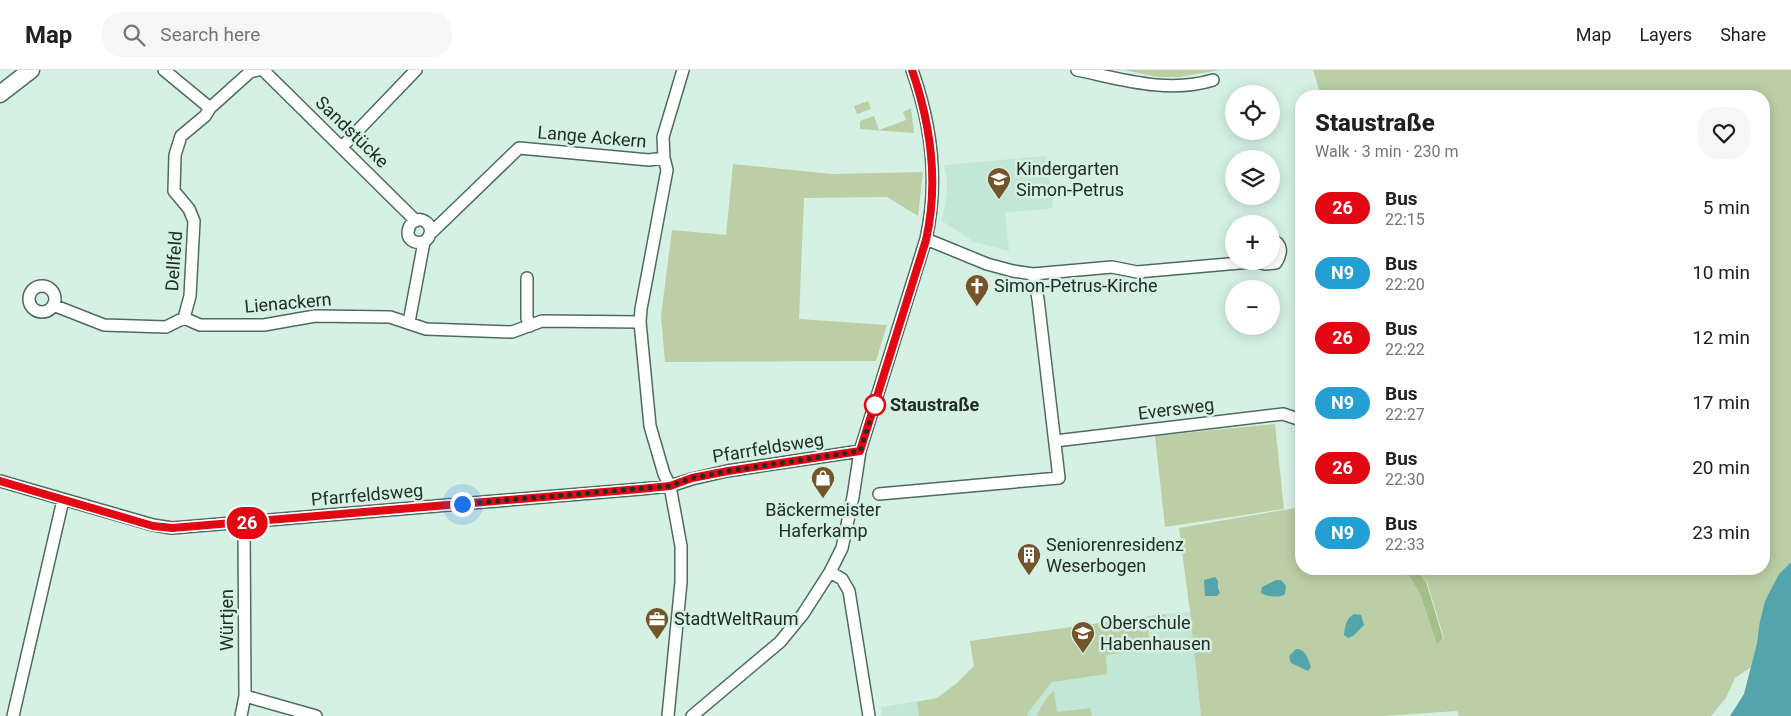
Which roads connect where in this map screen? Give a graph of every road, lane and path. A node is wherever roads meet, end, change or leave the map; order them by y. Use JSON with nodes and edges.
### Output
{"nodes":[{"id":1,"x":18,"y":70,"type":"edge"},
{"id":2,"x":31,"y":70,"type":"edge"},
{"id":3,"x":164,"y":70,"type":"edge"},
{"id":4,"x":258,"y":70,"type":"edge"},
{"id":5,"x":263,"y":70,"type":"edge"},
{"id":6,"x":416,"y":70,"type":"edge"},
{"id":7,"x":683,"y":70,"type":"edge"},
{"id":8,"x":912,"y":70,"type":"edge"},
{"id":9,"x":1077,"y":70,"type":"edge"},
{"id":10,"x":1212,"y":80,"type":"dead end"},
{"id":11,"x":0,"y":93,"type":"edge"},
{"id":12,"x":210,"y":108,"type":"junction"},
{"id":13,"x":342,"y":147,"type":"junction"},
{"id":14,"x":664,"y":158,"type":"junction"},
{"id":15,"x":416,"y":220,"type":"junction"},
{"id":16,"x":431,"y":233,"type":"junction"},
{"id":17,"x":926,"y":240,"type":"junction"},
{"id":18,"x":424,"y":242,"type":"junction"},
{"id":19,"x":1225,"y":264,"type":"edge"},
{"id":20,"x":1033,"y":274,"type":"junction"},
{"id":21,"x":527,"y":278,"type":"dead end"},
{"id":22,"x":53,"y":305,"type":"dead end"},
{"id":23,"x":184,"y":318,"type":"junction"},
{"id":24,"x":409,"y":322,"type":"junction"},
{"id":25,"x":640,"y":322,"type":"junction"},
{"id":26,"x":530,"y":326,"type":"junction"},
{"id":27,"x":1295,"y":418,"type":"edge"},
{"id":28,"x":1054,"y":441,"type":"junction"},
{"id":29,"x":860,"y":451,"type":"junction"},
{"id":30,"x":0,"y":481,"type":"edge"},
{"id":31,"x":670,"y":486,"type":"junction"},
{"id":32,"x":879,"y":494,"type":"dead end"},
{"id":33,"x":63,"y":500,"type":"junction"},
{"id":34,"x":244,"y":523,"type":"junction"},
{"id":35,"x":830,"y":572,"type":"junction"},
{"id":36,"x":245,"y":696,"type":"junction"},
{"id":37,"x":13,"y":716,"type":"edge"},
{"id":38,"x":240,"y":716,"type":"edge"},
{"id":39,"x":316,"y":716,"type":"edge"},
{"id":40,"x":668,"y":716,"type":"edge"},
{"id":41,"x":692,"y":716,"type":"edge"},
{"id":42,"x":869,"y":716,"type":"edge"}],
"edges":[{"from":1,"to":11,"type":"street"},
{"from":2,"to":11,"type":"street"},
{"from":3,"to":12,"type":"street"},
{"from":4,"to":12,"type":"street","name":"Dellfeld"},
{"from":5,"to":13,"type":"street","name":"Sandstücke"},
{"from":6,"to":13,"type":"street"},
{"from":7,"to":14,"type":"street"},
{"from":8,"to":17,"type":"street"},
{"from":9,"to":10,"type":"street"},
{"from":12,"to":23,"type":"street","name":"Dellfeld"},
{"from":13,"to":15,"type":"street","name":"Sandstücke"},
{"from":14,"to":16,"type":"street","name":"Lange Ackern"},
{"from":14,"to":25,"type":"street"},
{"from":15,"to":16,"type":"street","name":"Sandstücke"},
{"from":15,"to":18,"type":"street"},
{"from":16,"to":18,"type":"street"},
{"from":17,"to":20,"type":"street"},
{"from":17,"to":29,"type":"street"},
{"from":18,"to":24,"type":"street"},
{"from":19,"to":20,"type":"street"},
{"from":20,"to":28,"type":"street"},
{"from":21,"to":26,"type":"street"},
{"from":22,"to":23,"type":"street"},
{"from":23,"to":24,"type":"street","name":"Lienackern"},
{"from":24,"to":26,"type":"street","name":"Lienackern"},
{"from":25,"to":26,"type":"street","name":"Lienackern"},
{"from":25,"to":31,"type":"street"},
{"from":27,"to":28,"type":"street","name":"Eversweg"},
{"from":28,"to":32,"type":"street"},
{"from":29,"to":31,"type":"street","name":"Pfarrfeldsweg"},
{"from":29,"to":35,"type":"street"},
{"from":30,"to":33,"type":"street","name":"Pfarrfeldsweg"},
{"from":31,"to":34,"type":"street","name":"Pfarrfeldsweg"},
{"from":31,"to":40,"type":"street"},
{"from":33,"to":34,"type":"street","name":"Pfarrfeldsweg"},
{"from":33,"to":37,"type":"street"},
{"from":34,"to":36,"type":"street","name":"Würtjen"},
{"from":35,"to":41,"type":"street"},
{"from":35,"to":42,"type":"street"},
{"from":36,"to":38,"type":"street","name":"Würtjen"},
{"from":36,"to":39,"type":"street"}]}
